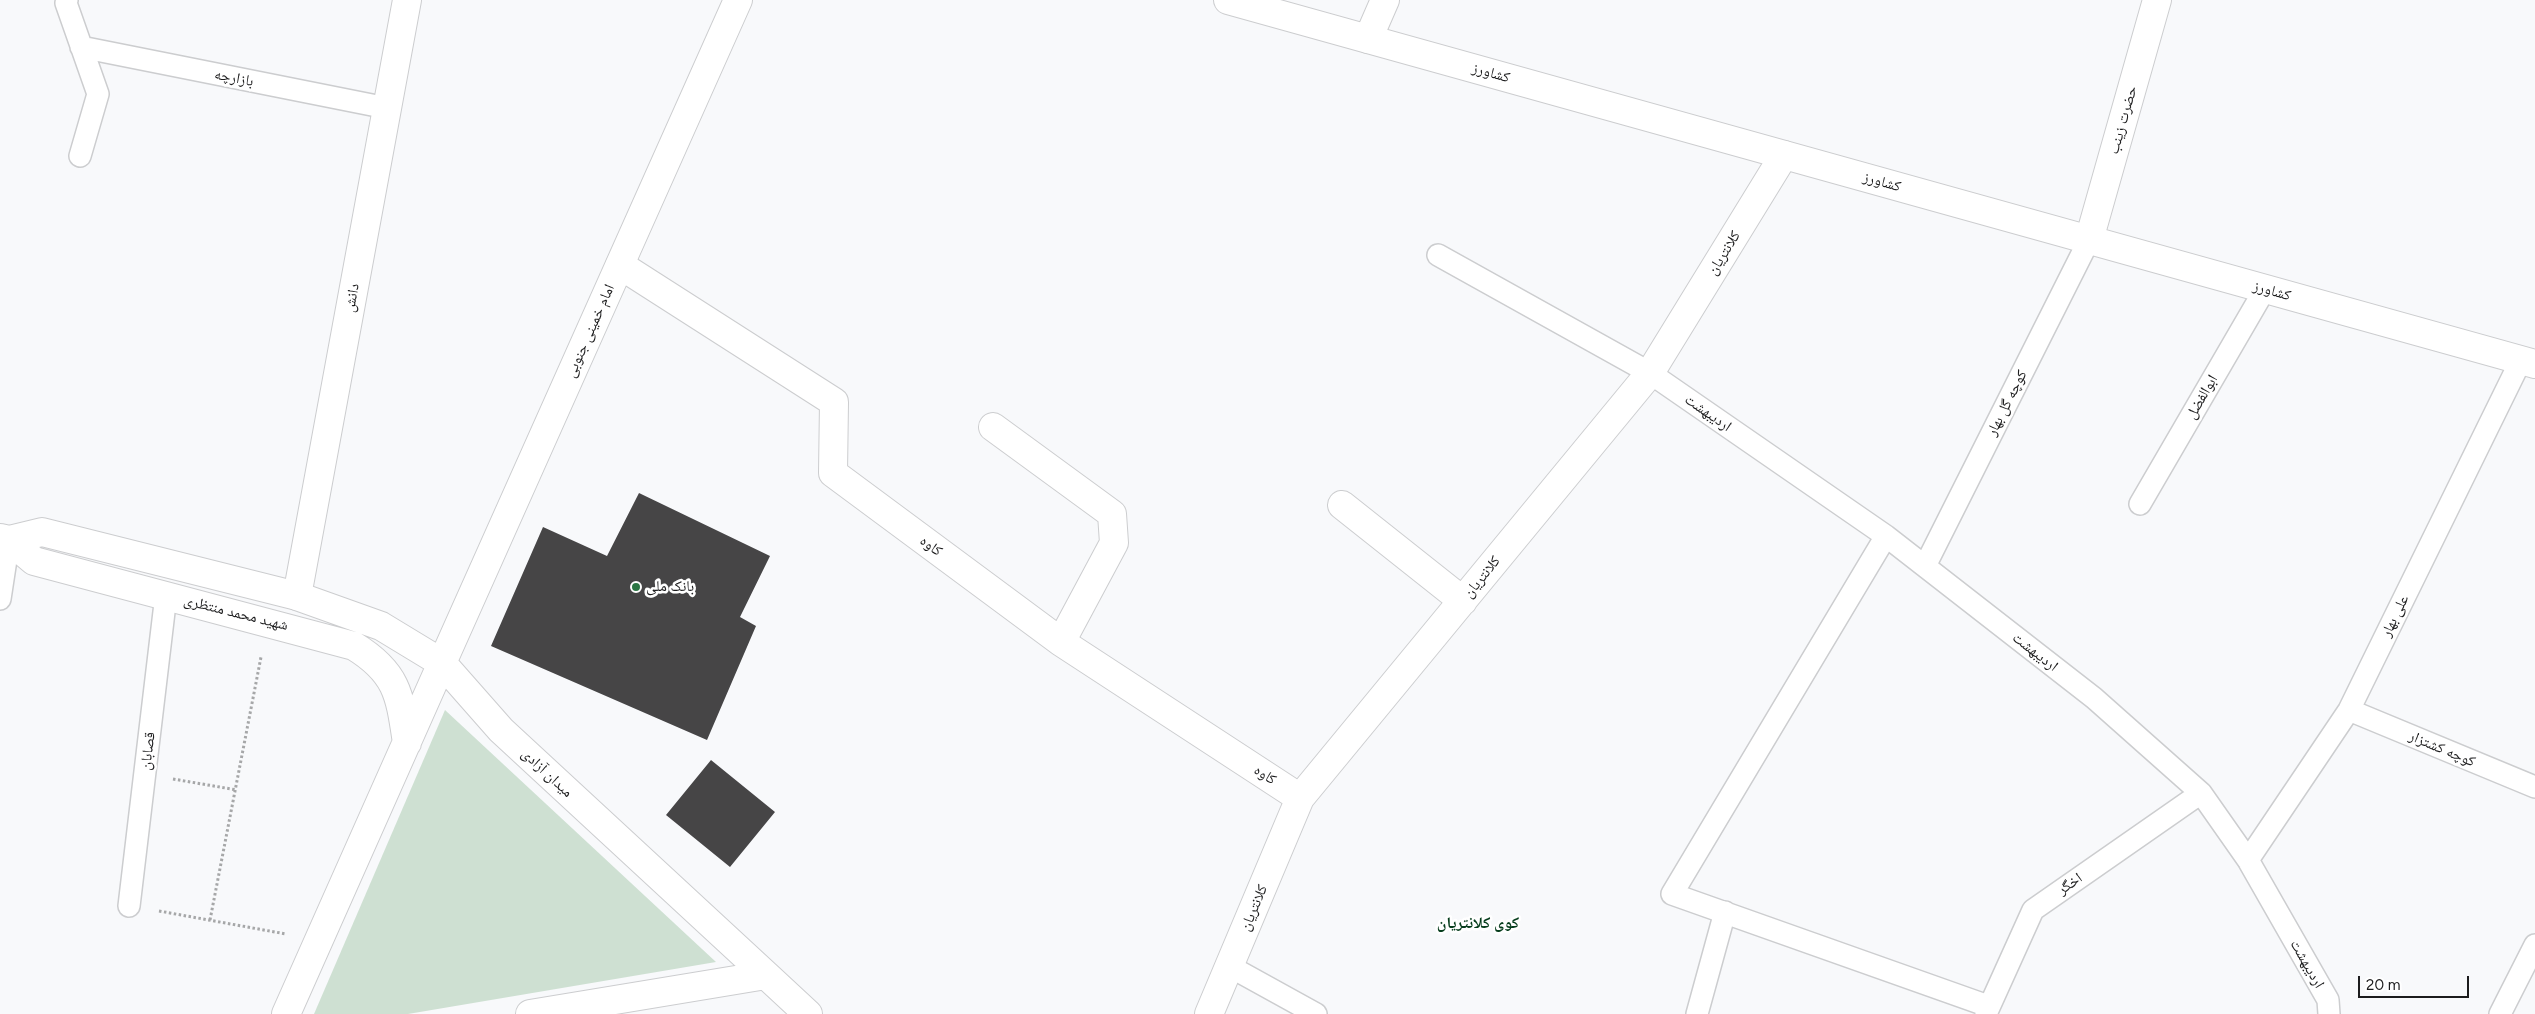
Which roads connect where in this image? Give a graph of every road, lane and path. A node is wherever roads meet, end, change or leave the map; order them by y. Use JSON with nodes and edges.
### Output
{"nodes":[{"id":1,"x":67,"y":0,"type":"edge"},
{"id":2,"x":738,"y":0,"type":"edge"},
{"id":3,"x":1228,"y":0,"type":"edge"},
{"id":4,"x":1385,"y":0,"type":"edge"},
{"id":5,"x":2157,"y":0,"type":"edge"},
{"id":6,"x":401,"y":1,"type":"edge"},
{"id":7,"x":1368,"y":39,"type":"junction"},
{"id":8,"x":81,"y":47,"type":"junction"},
{"id":9,"x":387,"y":108,"type":"junction"},
{"id":10,"x":1784,"y":155,"type":"junction"},
{"id":11,"x":80,"y":156,"type":"dead end"},
{"id":12,"x":2089,"y":240,"type":"junction"},
{"id":13,"x":1438,"y":255,"type":"dead end"},
{"id":14,"x":620,"y":265,"type":"junction"},
{"id":15,"x":2264,"y":289,"type":"junction"},
{"id":16,"x":2528,"y":362,"type":"edge"},
{"id":17,"x":1650,"y":373,"type":"junction"},
{"id":18,"x":993,"y":427,"type":"dead end"},
{"id":19,"x":2140,"y":504,"type":"dead end"},
{"id":20,"x":1342,"y":505,"type":"dead end"},
{"id":21,"x":1886,"y":536,"type":"junction"},
{"id":22,"x":5,"y":539,"type":"edge"},
{"id":23,"x":1925,"y":566,"type":"junction"},
{"id":24,"x":166,"y":595,"type":"junction"},
{"id":25,"x":297,"y":596,"type":"junction"},
{"id":26,"x":0,"y":599,"type":"edge"},
{"id":27,"x":1463,"y":601,"type":"junction"},
{"id":28,"x":268,"y":622,"type":"junction"},
{"id":29,"x":1061,"y":642,"type":"junction"},
{"id":30,"x":442,"y":663,"type":"junction"},
{"id":31,"x":2349,"y":710,"type":"junction"},
{"id":32,"x":407,"y":744,"type":"junction"},
{"id":33,"x":145,"y":774,"type":"junction"},
{"id":34,"x":2535,"y":788,"type":"edge"},
{"id":35,"x":237,"y":790,"type":"junction"},
{"id":36,"x":2201,"y":793,"type":"junction"},
{"id":37,"x":1300,"y":798,"type":"junction"},
{"id":38,"x":2248,"y":860,"type":"junction"},
{"id":39,"x":129,"y":906,"type":"joint"},
{"id":40,"x":1725,"y":912,"type":"junction"},
{"id":41,"x":210,"y":920,"type":"junction"},
{"id":42,"x":319,"y":941,"type":"junction"},
{"id":43,"x":2535,"y":945,"type":"edge"},
{"id":44,"x":1229,"y":966,"type":"junction"},
{"id":45,"x":766,"y":975,"type":"junction"},
{"id":46,"x":1987,"y":1010,"type":"edge"},
{"id":47,"x":286,"y":1014,"type":"edge"},
{"id":48,"x":530,"y":1014,"type":"edge"},
{"id":49,"x":808,"y":1014,"type":"edge"},
{"id":50,"x":1209,"y":1014,"type":"edge"},
{"id":51,"x":1316,"y":1014,"type":"edge"},
{"id":52,"x":1696,"y":1014,"type":"edge"},
{"id":53,"x":2329,"y":1014,"type":"edge"},
{"id":54,"x":2500,"y":1014,"type":"edge"}],
"edges":[{"from":1,"to":8,"type":"lane"},
{"from":2,"to":14,"type":"street","name":"امام خمینی جنوبی"},
{"from":3,"to":7,"type":"street","name":"کشاورز"},
{"from":4,"to":7,"type":"street"},
{"from":5,"to":12,"type":"street","name":"حضرت زینب"},
{"from":6,"to":9,"type":"street","name":"دانش"},
{"from":7,"to":10,"type":"street","name":"کشاورز"},
{"from":8,"to":9,"type":"lane","name":"بازارچه"},
{"from":8,"to":11,"type":"lane"},
{"from":9,"to":25,"type":"street","name":"دانش"},
{"from":10,"to":12,"type":"street","name":"کشاورز"},
{"from":10,"to":17,"type":"street","name":"کلانتریان"},
{"from":12,"to":15,"type":"street","name":"کشاورز"},
{"from":12,"to":23,"type":"lane","name":"کوچه گل بهار"},
{"from":13,"to":17,"type":"lane","name":"اردیبهشت"},
{"from":14,"to":29,"type":"street","name":"کاوه"},
{"from":14,"to":30,"type":"street","name":"امام خمینی جنوبی"},
{"from":15,"to":16,"type":"street","name":"کشاورز"},
{"from":15,"to":19,"type":"lane","name":"ابوالفضل"},
{"from":16,"to":31,"type":"lane","name":"علی بهار"},
{"from":17,"to":21,"type":"lane","name":"اردیبهشت"},
{"from":17,"to":27,"type":"street","name":"کلانتریان"},
{"from":18,"to":29,"type":"street"},
{"from":20,"to":27,"type":"street"},
{"from":21,"to":23,"type":"lane","name":"اردیبهشت"},
{"from":21,"to":40,"type":"lane"},
{"from":22,"to":24,"type":"street","name":"شهید محمد منتظری"},
{"from":22,"to":25,"type":"street"},
{"from":22,"to":26,"type":"lane"},
{"from":23,"to":36,"type":"lane","name":"اردیبهشت"},
{"from":24,"to":28,"type":"street","name":"شهید محمد منتظری"},
{"from":24,"to":33,"type":"lane","name":"قصابان"},
{"from":25,"to":30,"type":"street"},
{"from":27,"to":37,"type":"street","name":"کلانتریان"},
{"from":28,"to":32,"type":"street","name":"شهید محمد منتظری"},
{"from":28,"to":35,"type":"path"},
{"from":29,"to":37,"type":"street","name":"کاوه"},
{"from":30,"to":32,"type":"street"},
{"from":30,"to":45,"type":"street","name":"میدان آزادی"},
{"from":31,"to":34,"type":"lane","name":"کوچه کشتزار"},
{"from":31,"to":38,"type":"lane","name":"علی بهار"},
{"from":32,"to":42,"type":"street"},
{"from":33,"to":35,"type":"path"},
{"from":33,"to":39,"type":"lane","name":"قصابان"},
{"from":35,"to":41,"type":"path"},
{"from":36,"to":38,"type":"lane","name":"اردیبهشت"},
{"from":36,"to":46,"type":"lane","name":"اخگر"},
{"from":37,"to":44,"type":"street","name":"کلانتریان"},
{"from":38,"to":53,"type":"lane","name":"اردیبهشت"},
{"from":39,"to":41,"type":"path"},
{"from":40,"to":46,"type":"lane"},
{"from":40,"to":52,"type":"lane"},
{"from":41,"to":42,"type":"path"},
{"from":42,"to":47,"type":"street"},
{"from":43,"to":54,"type":"lane"},
{"from":44,"to":50,"type":"street","name":"کلانتریان"},
{"from":44,"to":51,"type":"lane"},
{"from":45,"to":48,"type":"street"},
{"from":45,"to":49,"type":"street"}]}
